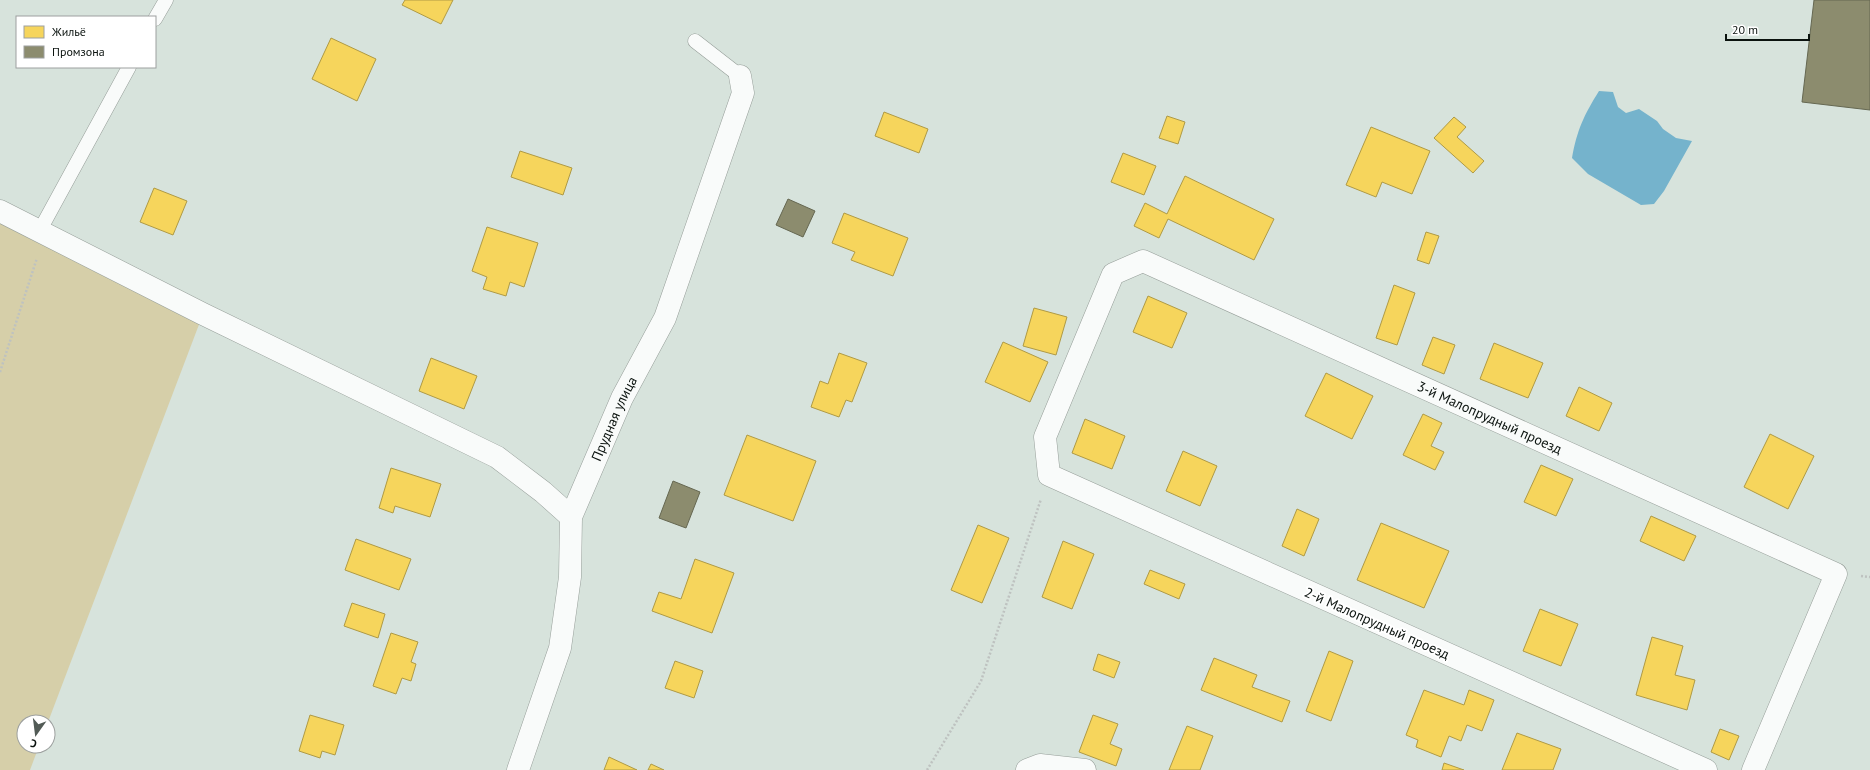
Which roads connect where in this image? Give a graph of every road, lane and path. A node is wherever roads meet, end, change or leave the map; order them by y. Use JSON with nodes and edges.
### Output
{"nodes":[{"id":1,"x":166,"y":0,"type":"edge"},
{"id":2,"x":156,"y":17,"type":"edge"},
{"id":3,"x":694,"y":41,"type":"dead end"},
{"id":4,"x":128,"y":68,"type":"edge"},
{"id":5,"x":740,"y":76,"type":"joint"},
{"id":6,"x":0,"y":211,"type":"edge"},
{"id":7,"x":42,"y":231,"type":"junction"},
{"id":8,"x":0,"y":372,"type":"edge"},
{"id":9,"x":1049,"y":475,"type":"junction"},
{"id":10,"x":571,"y":517,"type":"junction"},
{"id":11,"x":1033,"y":768,"type":"edge"},
{"id":12,"x":518,"y":770,"type":"edge"},
{"id":13,"x":927,"y":770,"type":"edge"},
{"id":14,"x":1085,"y":770,"type":"edge"},
{"id":15,"x":1706,"y":770,"type":"edge"},
{"id":16,"x":1753,"y":770,"type":"edge"}],
"edges":[{"from":1,"to":2,"type":"lane"},
{"from":3,"to":5,"type":"lane"},
{"from":4,"to":7,"type":"lane"},
{"from":5,"to":10,"type":"street","name":"Прудная улица"},
{"from":6,"to":7,"type":"street"},
{"from":7,"to":8,"type":"path"},
{"from":7,"to":10,"type":"street"},
{"from":9,"to":13,"type":"path"},
{"from":9,"to":15,"type":"street","name":"2-й Малопрудный проезд"},
{"from":9,"to":16,"type":"street","name":"3-й Малопрудный проезд"},
{"from":10,"to":12,"type":"street","name":"Прудная улица"},
{"from":11,"to":14,"type":"street"}]}
